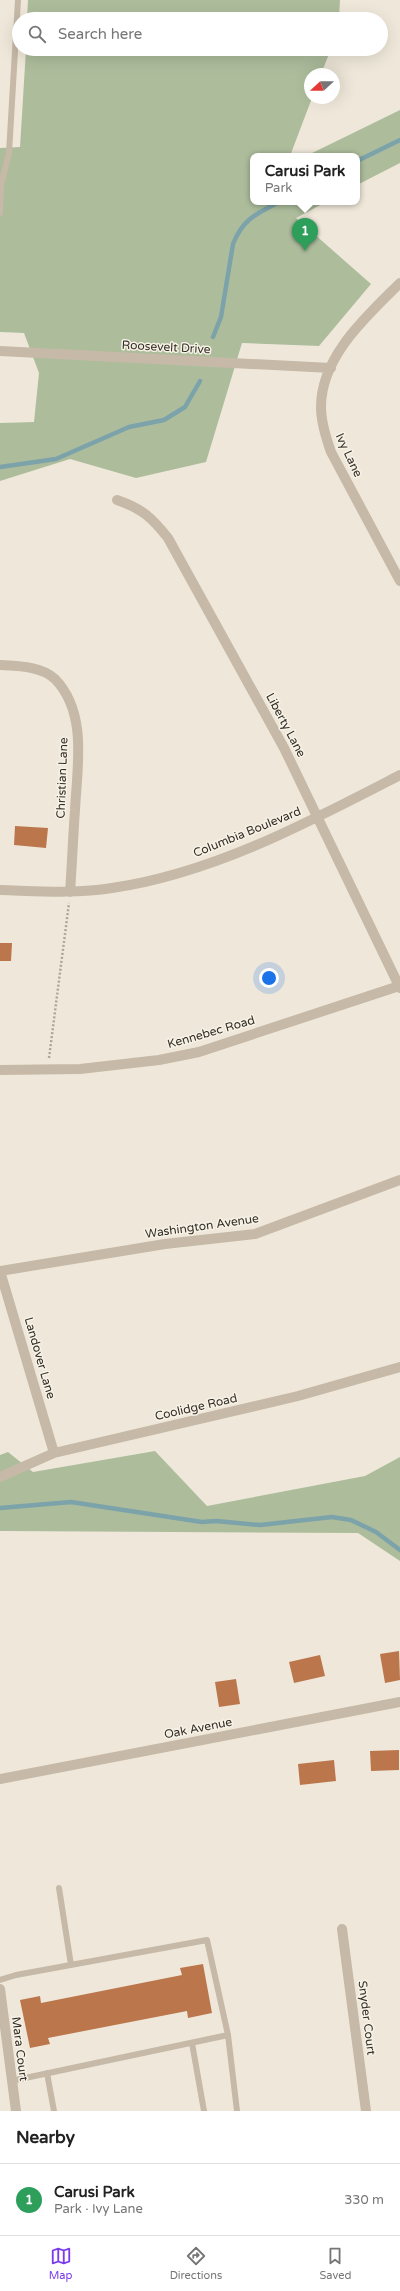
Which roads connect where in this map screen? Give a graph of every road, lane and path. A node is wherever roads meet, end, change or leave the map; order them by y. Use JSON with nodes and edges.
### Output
{"nodes":[{"id":1,"x":18,"y":0,"type":"edge"},
{"id":2,"x":17,"y":12,"type":"edge"},
{"id":3,"x":15,"y":56,"type":"edge"},
{"id":4,"x":0,"y":165,"type":"edge"},
{"id":5,"x":5,"y":170,"type":"junction"},
{"id":6,"x":0,"y":213,"type":"edge"},
{"id":7,"x":400,"y":282,"type":"edge"},
{"id":8,"x":0,"y":351,"type":"edge"},
{"id":9,"x":331,"y":368,"type":"junction"},
{"id":10,"x":117,"y":500,"type":"dead end"},
{"id":11,"x":400,"y":581,"type":"edge"},
{"id":12,"x":0,"y":665,"type":"edge"},
{"id":13,"x":400,"y":775,"type":"edge"},
{"id":14,"x":318,"y":817,"type":"junction"},
{"id":15,"x":0,"y":890,"type":"edge"},
{"id":16,"x":70,"y":892,"type":"junction"},
{"id":17,"x":399,"y":987,"type":"edge"},
{"id":18,"x":0,"y":1070,"type":"edge"},
{"id":19,"x":48,"y":1071,"type":"junction"},
{"id":20,"x":400,"y":1180,"type":"edge"},
{"id":21,"x":0,"y":1271,"type":"edge"},
{"id":22,"x":400,"y":1367,"type":"edge"},
{"id":23,"x":54,"y":1453,"type":"junction"},
{"id":24,"x":0,"y":1477,"type":"edge"},
{"id":25,"x":400,"y":1702,"type":"edge"},
{"id":26,"x":0,"y":1779,"type":"edge"},
{"id":27,"x":59,"y":1888,"type":"dead end"},
{"id":28,"x":342,"y":1929,"type":"dead end"},
{"id":29,"x":72,"y":1965,"type":"junction"},
{"id":30,"x":0,"y":1980,"type":"edge"},
{"id":31,"x":0,"y":1989,"type":"edge"},
{"id":32,"x":228,"y":2035,"type":"junction"},
{"id":33,"x":192,"y":2043,"type":"junction"},
{"id":34,"x":47,"y":2073,"type":"junction"},
{"id":35,"x":11,"y":2081,"type":"junction"},
{"id":36,"x":16,"y":2111,"type":"edge"},
{"id":37,"x":54,"y":2111,"type":"edge"},
{"id":38,"x":204,"y":2111,"type":"edge"},
{"id":39,"x":237,"y":2111,"type":"edge"},
{"id":40,"x":366,"y":2111,"type":"edge"}],
"edges":[{"from":1,"to":2,"type":"lane"},
{"from":3,"to":5,"type":"lane"},
{"from":4,"to":5,"type":"lane"},
{"from":5,"to":6,"type":"lane"},
{"from":7,"to":9,"type":"street","name":"Ivy Lane"},
{"from":8,"to":9,"type":"street","name":"Roosevelt Drive"},
{"from":9,"to":11,"type":"street","name":"Ivy Lane"},
{"from":10,"to":14,"type":"street","name":"Liberty Lane"},
{"from":12,"to":16,"type":"street","name":"Christian Lane"},
{"from":13,"to":14,"type":"street","name":"Columbia Boulevard"},
{"from":14,"to":16,"type":"street","name":"Columbia Boulevard"},
{"from":14,"to":17,"type":"street","name":"Liberty Lane"},
{"from":15,"to":16,"type":"street","name":"Columbia Boulevard"},
{"from":16,"to":19,"type":"path"},
{"from":17,"to":19,"type":"street","name":"Kennebec Road"},
{"from":18,"to":19,"type":"street","name":"Kennebec Road"},
{"from":20,"to":21,"type":"street","name":"Washington Avenue"},
{"from":21,"to":23,"type":"street","name":"Landover Lane"},
{"from":22,"to":23,"type":"street","name":"Coolidge Road"},
{"from":23,"to":24,"type":"street","name":"Coolidge Road"},
{"from":25,"to":26,"type":"street","name":"Oak Avenue"},
{"from":27,"to":29,"type":"lane"},
{"from":28,"to":40,"type":"street","name":"Snyder Court"},
{"from":29,"to":30,"type":"lane"},
{"from":29,"to":32,"type":"lane"},
{"from":31,"to":35,"type":"street","name":"Mara Court"},
{"from":32,"to":33,"type":"lane"},
{"from":32,"to":39,"type":"lane"},
{"from":33,"to":34,"type":"lane"},
{"from":33,"to":38,"type":"lane"},
{"from":34,"to":35,"type":"lane"},
{"from":34,"to":37,"type":"lane"},
{"from":35,"to":36,"type":"street","name":"Mara Court"}]}
